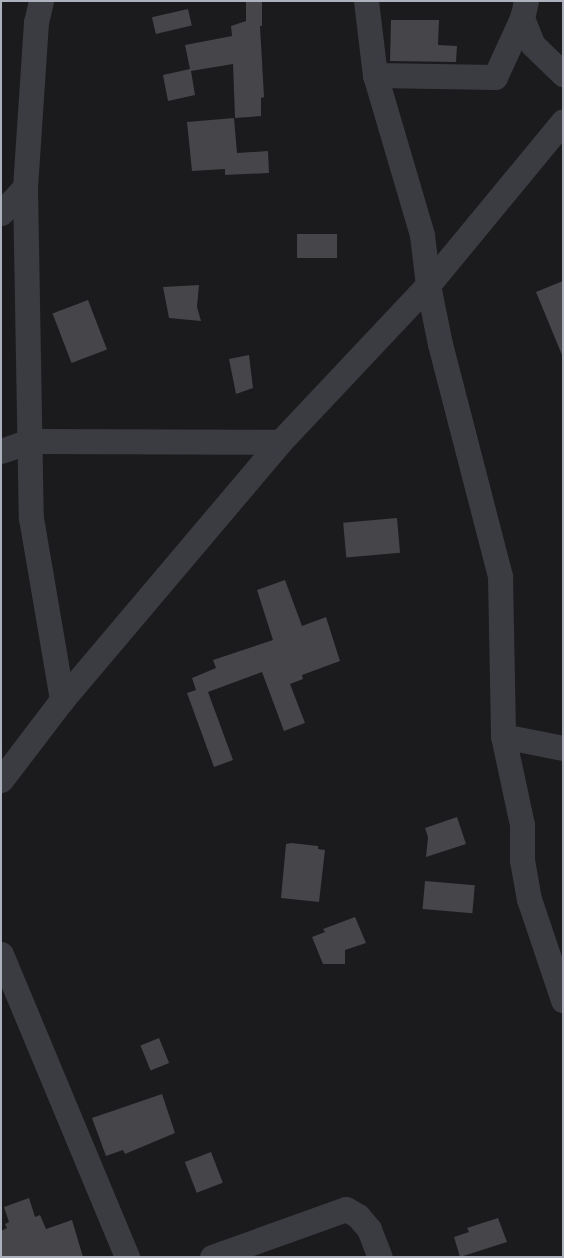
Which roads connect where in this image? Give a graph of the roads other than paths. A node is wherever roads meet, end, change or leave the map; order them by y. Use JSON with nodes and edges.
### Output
{"nodes":[{"id":1,"x":41,"y":1,"type":"edge"},
{"id":2,"x":366,"y":1,"type":"edge"},
{"id":3,"x":524,"y":10,"type":"edge"},
{"id":4,"x":563,"y":74,"type":"edge"},
{"id":5,"x":375,"y":75,"type":"junction"},
{"id":6,"x":563,"y":121,"type":"edge"},
{"id":7,"x":25,"y":187,"type":"junction"},
{"id":8,"x":1,"y":213,"type":"edge"},
{"id":9,"x":428,"y":285,"type":"junction"},
{"id":10,"x":30,"y":441,"type":"junction"},
{"id":11,"x":280,"y":442,"type":"junction"},
{"id":12,"x":1,"y":451,"type":"edge"},
{"id":13,"x":62,"y":700,"type":"junction"},
{"id":14,"x":503,"y":736,"type":"junction"},
{"id":15,"x":563,"y":748,"type":"edge"},
{"id":16,"x":1,"y":780,"type":"edge"},
{"id":17,"x":1,"y":954,"type":"edge"},
{"id":18,"x":563,"y":1000,"type":"edge"},
{"id":19,"x":127,"y":1257,"type":"edge"},
{"id":20,"x":212,"y":1257,"type":"edge"},
{"id":21,"x":380,"y":1257,"type":"edge"}],
"edges":[{"from":1,"to":7,"type":"street"},
{"from":2,"to":5,"type":"street"},
{"from":3,"to":4,"type":"street"},
{"from":3,"to":5,"type":"street"},
{"from":5,"to":9,"type":"street"},
{"from":6,"to":9,"type":"street"},
{"from":7,"to":8,"type":"street"},
{"from":7,"to":10,"type":"street"},
{"from":9,"to":11,"type":"street"},
{"from":9,"to":14,"type":"street"},
{"from":10,"to":11,"type":"street"},
{"from":10,"to":12,"type":"street"},
{"from":10,"to":13,"type":"street"},
{"from":11,"to":13,"type":"street"},
{"from":13,"to":16,"type":"street"},
{"from":14,"to":15,"type":"street"},
{"from":14,"to":18,"type":"street"},
{"from":17,"to":19,"type":"street"},
{"from":20,"to":21,"type":"street"}]}
